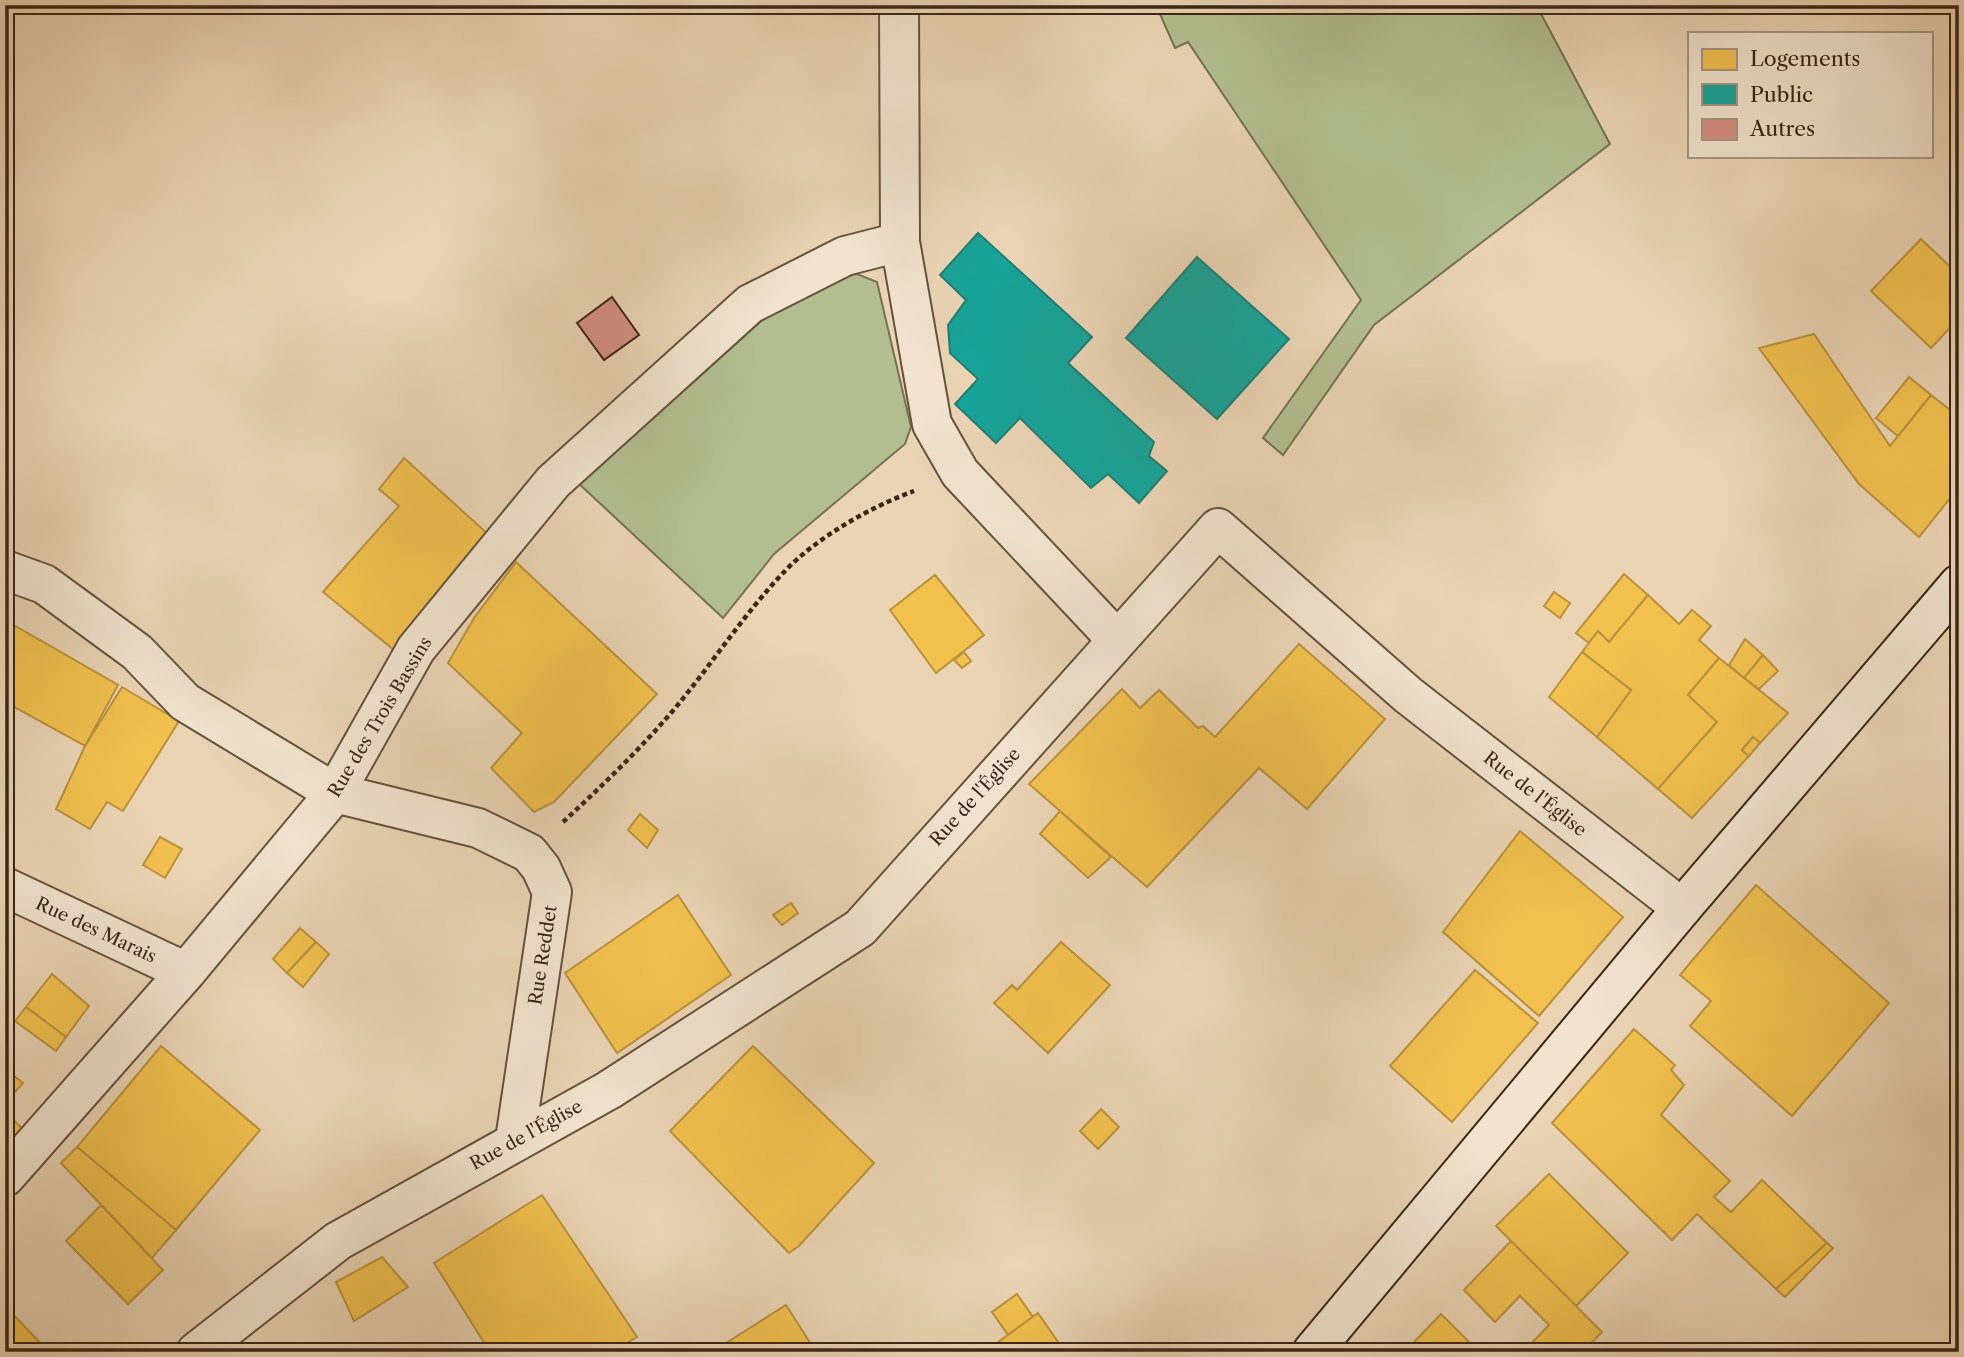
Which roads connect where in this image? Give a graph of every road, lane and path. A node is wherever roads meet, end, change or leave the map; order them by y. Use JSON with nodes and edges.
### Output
{"nodes":[{"id":1,"x":899,"y":5,"type":"edge"},
{"id":2,"x":900,"y":242,"type":"junction"},
{"id":3,"x":960,"y":473,"type":"junction"},
{"id":4,"x":5,"y":570,"type":"edge"},
{"id":5,"x":1959,"y":584,"type":"edge"},
{"id":6,"x":1117,"y":640,"type":"junction"},
{"id":7,"x":335,"y":793,"type":"junction"},
{"id":8,"x":529,"y":853,"type":"junction"},
{"id":9,"x":5,"y":887,"type":"edge"},
{"id":10,"x":1682,"y":908,"type":"junction"},
{"id":11,"x":186,"y":972,"type":"junction"},
{"id":12,"x":515,"y":1140,"type":"junction"},
{"id":13,"x":5,"y":1177,"type":"edge"},
{"id":14,"x":196,"y":1352,"type":"edge"},
{"id":15,"x":1312,"y":1352,"type":"edge"}],
"edges":[{"from":1,"to":2,"type":"street"},
{"from":2,"to":3,"type":"street"},
{"from":2,"to":7,"type":"street","name":"Rue des Trois Bassins"},
{"from":3,"to":6,"type":"street"},
{"from":3,"to":8,"type":"path"},
{"from":4,"to":7,"type":"street"},
{"from":5,"to":10,"type":"street"},
{"from":6,"to":10,"type":"street","name":"Rue de l'Église"},
{"from":6,"to":12,"type":"street","name":"Rue de l'Église"},
{"from":7,"to":8,"type":"street"},
{"from":7,"to":11,"type":"street","name":"Rue des Trois Bassins"},
{"from":8,"to":12,"type":"street","name":"Rue Reddet"},
{"from":9,"to":11,"type":"street","name":"Rue des Marais"},
{"from":10,"to":15,"type":"street"},
{"from":11,"to":13,"type":"street","name":"Rue des Trois Bassins"},
{"from":12,"to":14,"type":"street","name":"Rue de l'Église"}]}
